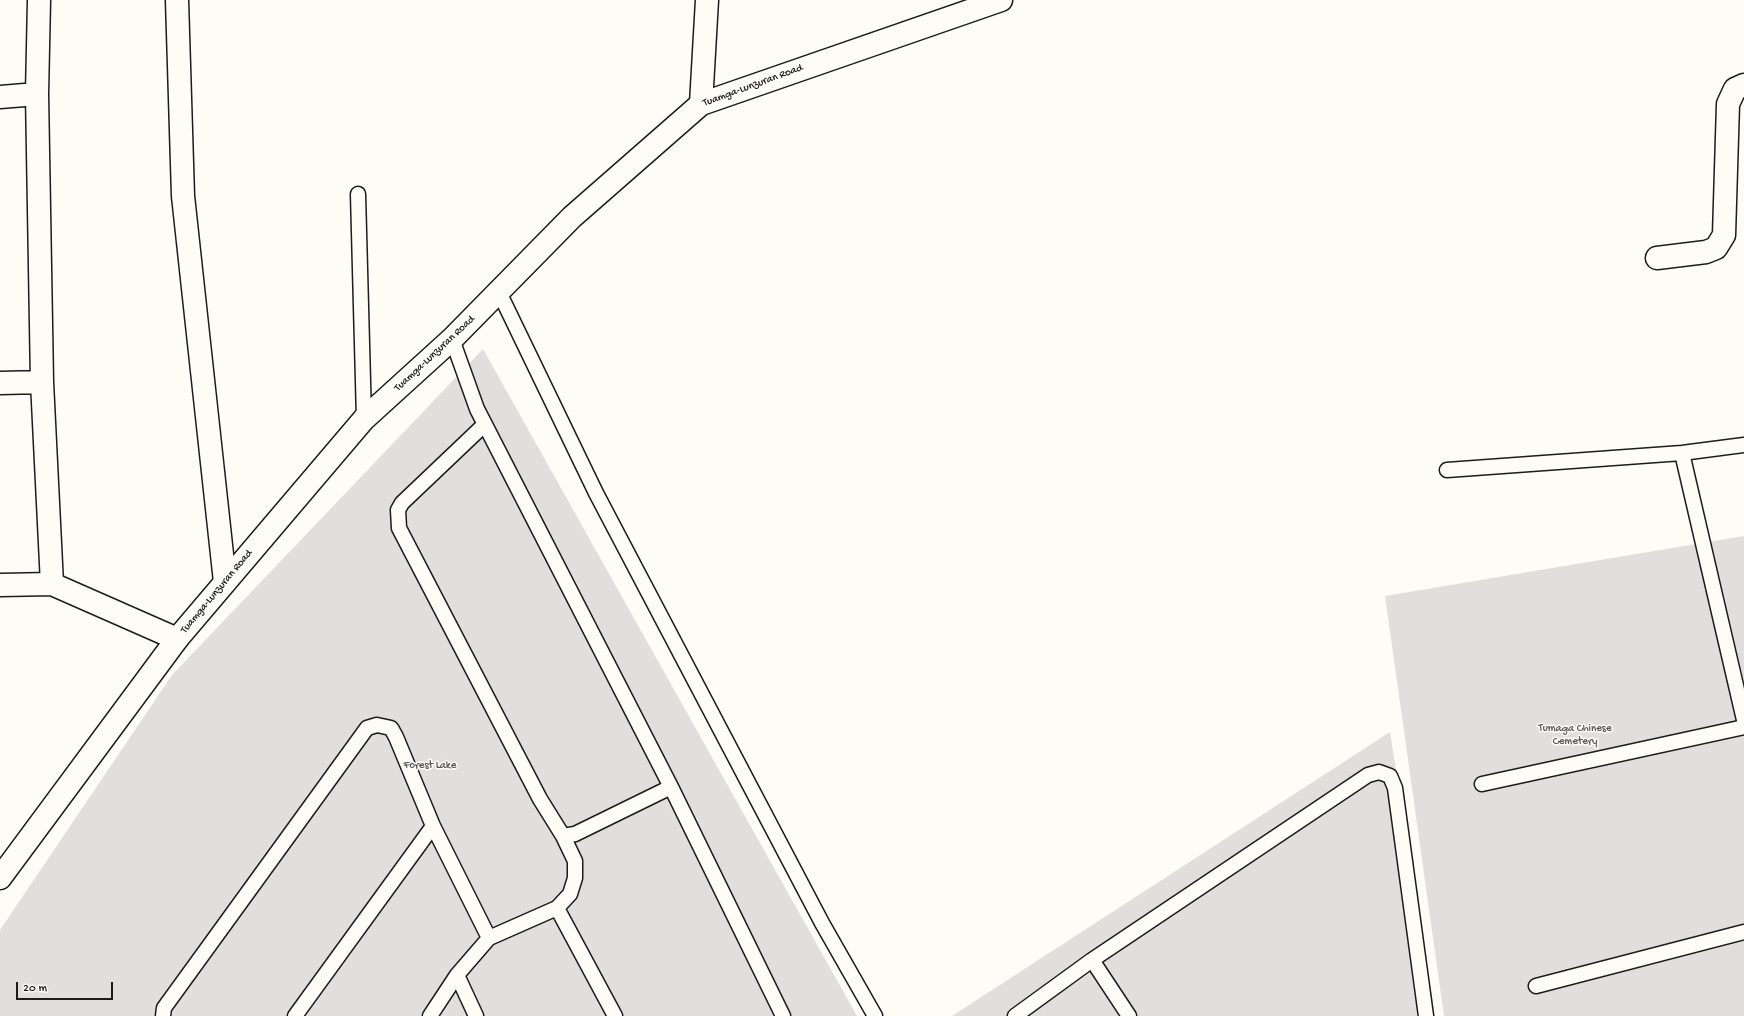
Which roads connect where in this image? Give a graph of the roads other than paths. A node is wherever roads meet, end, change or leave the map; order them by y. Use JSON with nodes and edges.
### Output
{"nodes":[{"id":1,"x":39,"y":0,"type":"edge"},
{"id":2,"x":177,"y":0,"type":"edge"},
{"id":3,"x":707,"y":0,"type":"edge"},
{"id":4,"x":1001,"y":0,"type":"edge"},
{"id":5,"x":1744,"y":85,"type":"edge"},
{"id":6,"x":37,"y":94,"type":"junction"},
{"id":7,"x":0,"y":97,"type":"edge"},
{"id":8,"x":701,"y":104,"type":"junction"},
{"id":9,"x":358,"y":194,"type":"dead end"},
{"id":10,"x":1657,"y":258,"type":"dead end"},
{"id":11,"x":499,"y":292,"type":"junction"},
{"id":12,"x":452,"y":339,"type":"junction"},
{"id":13,"x":42,"y":382,"type":"junction"},
{"id":14,"x":0,"y":383,"type":"edge"},
{"id":15,"x":364,"y":419,"type":"junction"},
{"id":16,"x":484,"y":425,"type":"junction"},
{"id":17,"x":1744,"y":445,"type":"edge"},
{"id":18,"x":1682,"y":453,"type":"junction"},
{"id":19,"x":1447,"y":470,"type":"dead end"},
{"id":20,"x":225,"y":582,"type":"junction"},
{"id":21,"x":52,"y":584,"type":"junction"},
{"id":22,"x":0,"y":585,"type":"edge"},
{"id":23,"x":177,"y":639,"type":"junction"},
{"id":24,"x":1744,"y":720,"type":"edge"},
{"id":25,"x":1744,"y":727,"type":"edge"},
{"id":26,"x":1482,"y":784,"type":"dead end"},
{"id":27,"x":672,"y":787,"type":"junction"},
{"id":28,"x":433,"y":826,"type":"junction"},
{"id":29,"x":563,"y":836,"type":"junction"},
{"id":30,"x":0,"y":878,"type":"edge"},
{"id":31,"x":557,"y":908,"type":"junction"},
{"id":32,"x":1744,"y":932,"type":"edge"},
{"id":33,"x":489,"y":938,"type":"junction"},
{"id":34,"x":1092,"y":960,"type":"junction"},
{"id":35,"x":458,"y":975,"type":"junction"},
{"id":36,"x":1536,"y":986,"type":"dead end"},
{"id":37,"x":163,"y":1016,"type":"edge"},
{"id":38,"x":295,"y":1016,"type":"edge"},
{"id":39,"x":430,"y":1016,"type":"edge"},
{"id":40,"x":476,"y":1016,"type":"edge"},
{"id":41,"x":615,"y":1016,"type":"edge"},
{"id":42,"x":783,"y":1016,"type":"edge"},
{"id":43,"x":875,"y":1016,"type":"edge"},
{"id":44,"x":1015,"y":1016,"type":"edge"},
{"id":45,"x":1129,"y":1016,"type":"edge"},
{"id":46,"x":1426,"y":1016,"type":"edge"}],
"edges":[{"from":1,"to":6,"type":"street"},
{"from":2,"to":20,"type":"street"},
{"from":3,"to":8,"type":"street"},
{"from":4,"to":8,"type":"street","name":"Tuamga-Lunzuran Road"},
{"from":5,"to":10,"type":"street"},
{"from":6,"to":7,"type":"street"},
{"from":6,"to":13,"type":"street"},
{"from":8,"to":11,"type":"street","name":"Tuamga-Lunzuran Road"},
{"from":9,"to":15,"type":"lane"},
{"from":11,"to":12,"type":"street","name":"Tuamga-Lunzuran Road"},
{"from":11,"to":43,"type":"lane"},
{"from":12,"to":15,"type":"street","name":"Tuamga-Lunzuran Road"},
{"from":12,"to":16,"type":"lane"},
{"from":13,"to":14,"type":"street"},
{"from":13,"to":21,"type":"street"},
{"from":15,"to":20,"type":"street","name":"Tuamga-Lunzuran Road"},
{"from":16,"to":27,"type":"lane"},
{"from":16,"to":29,"type":"lane"},
{"from":17,"to":18,"type":"lane"},
{"from":18,"to":19,"type":"lane"},
{"from":18,"to":24,"type":"lane"},
{"from":20,"to":23,"type":"street","name":"Tuamga-Lunzuran Road"},
{"from":21,"to":22,"type":"street"},
{"from":21,"to":23,"type":"street"},
{"from":23,"to":30,"type":"street","name":"Tuamga-Lunzuran Road"},
{"from":25,"to":26,"type":"lane"},
{"from":27,"to":29,"type":"lane"},
{"from":27,"to":42,"type":"lane"},
{"from":28,"to":33,"type":"lane"},
{"from":28,"to":37,"type":"lane"},
{"from":28,"to":38,"type":"lane"},
{"from":29,"to":31,"type":"lane"},
{"from":31,"to":33,"type":"lane"},
{"from":31,"to":41,"type":"lane"},
{"from":32,"to":36,"type":"lane"},
{"from":33,"to":35,"type":"lane"},
{"from":34,"to":44,"type":"lane"},
{"from":34,"to":45,"type":"lane"},
{"from":34,"to":46,"type":"lane"},
{"from":35,"to":39,"type":"lane"},
{"from":35,"to":40,"type":"lane"}]}
